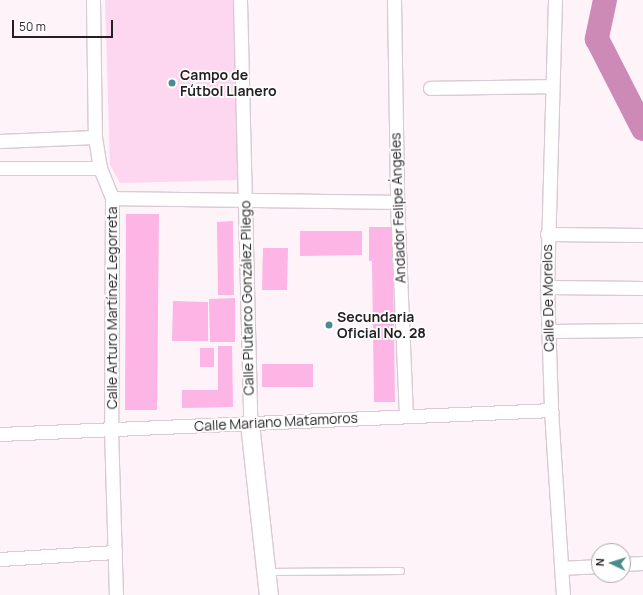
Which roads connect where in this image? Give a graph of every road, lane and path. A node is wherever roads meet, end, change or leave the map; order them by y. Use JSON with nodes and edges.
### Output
{"nodes":[{"id":1,"x":93,"y":0,"type":"edge"},
{"id":2,"x":240,"y":0,"type":"edge"},
{"id":3,"x":394,"y":0,"type":"edge"},
{"id":4,"x":555,"y":0,"type":"edge"},
{"id":5,"x":552,"y":86,"type":"junction"},
{"id":6,"x":430,"y":88,"type":"dead end"},
{"id":7,"x":95,"y":137,"type":"junction"},
{"id":8,"x":0,"y":141,"type":"edge"},
{"id":9,"x":0,"y":168,"type":"edge"},
{"id":10,"x":100,"y":168,"type":"junction"},
{"id":11,"x":112,"y":198,"type":"junction"},
{"id":12,"x":245,"y":201,"type":"junction"},
{"id":13,"x":397,"y":202,"type":"junction"},
{"id":14,"x":547,"y":234,"type":"junction"},
{"id":15,"x":643,"y":236,"type":"edge"},
{"id":16,"x":547,"y":287,"type":"junction"},
{"id":17,"x":643,"y":288,"type":"edge"},
{"id":18,"x":643,"y":330,"type":"edge"},
{"id":19,"x":549,"y":331,"type":"junction"},
{"id":20,"x":551,"y":410,"type":"junction"},
{"id":21,"x":406,"y":415,"type":"junction"},
{"id":22,"x":250,"y":424,"type":"junction"},
{"id":23,"x":111,"y":429,"type":"junction"},
{"id":24,"x":0,"y":434,"type":"edge"},
{"id":25,"x":115,"y":552,"type":"junction"},
{"id":26,"x":0,"y":559,"type":"edge"},
{"id":27,"x":643,"y":563,"type":"edge"},
{"id":28,"x":631,"y":564,"type":"edge"},
{"id":29,"x":591,"y":566,"type":"edge"},
{"id":30,"x":562,"y":568,"type":"junction"},
{"id":31,"x":401,"y":571,"type":"dead end"},
{"id":32,"x":268,"y":572,"type":"junction"},
{"id":33,"x":116,"y":595,"type":"edge"},
{"id":34,"x":269,"y":595,"type":"edge"},
{"id":35,"x":563,"y":595,"type":"edge"}],
"edges":[{"from":1,"to":7,"type":"street","name":"Calle Arturo Martínez Legorreta"},
{"from":2,"to":12,"type":"street","name":"Calle Plutarco González Pliego"},
{"from":3,"to":13,"type":"street","name":"Andador Felipe Ángeles"},
{"from":4,"to":5,"type":"street","name":"Calle De Morelos"},
{"from":5,"to":6,"type":"street"},
{"from":5,"to":14,"type":"street","name":"Calle De Morelos"},
{"from":7,"to":8,"type":"street"},
{"from":7,"to":10,"type":"street","name":"Calle Arturo Martínez Legorreta"},
{"from":9,"to":10,"type":"street"},
{"from":10,"to":11,"type":"street","name":"Calle Arturo Martínez Legorreta"},
{"from":11,"to":12,"type":"street"},
{"from":11,"to":23,"type":"street","name":"Calle Arturo Martínez Legorreta"},
{"from":12,"to":13,"type":"street"},
{"from":12,"to":22,"type":"street","name":"Calle Plutarco González Pliego"},
{"from":13,"to":21,"type":"street","name":"Andador Felipe Ángeles"},
{"from":14,"to":15,"type":"street"},
{"from":14,"to":16,"type":"street","name":"Calle De Morelos"},
{"from":16,"to":17,"type":"street"},
{"from":16,"to":19,"type":"street","name":"Calle De Morelos"},
{"from":18,"to":19,"type":"street"},
{"from":19,"to":20,"type":"street","name":"Calle De Morelos"},
{"from":20,"to":21,"type":"street","name":"Calle Mariano Matamoros"},
{"from":20,"to":30,"type":"street","name":"Calle De Morelos"},
{"from":21,"to":22,"type":"street","name":"Calle Mariano Matamoros"},
{"from":22,"to":23,"type":"street","name":"Calle Mariano Matamoros"},
{"from":22,"to":32,"type":"street","name":"Calle Plutarco González Pliego"},
{"from":23,"to":24,"type":"street","name":"Calle Mariano Matamoros"},
{"from":23,"to":25,"type":"street","name":"Calle Arturo Martínez Legorreta"},
{"from":25,"to":26,"type":"street"},
{"from":25,"to":33,"type":"street","name":"Calle Arturo Martínez Legorreta"},
{"from":27,"to":28,"type":"street"},
{"from":29,"to":30,"type":"street"},
{"from":30,"to":35,"type":"street","name":"Calle De Morelos"},
{"from":31,"to":32,"type":"lane"},
{"from":32,"to":34,"type":"street","name":"Calle Plutarco González Pliego"}]}
